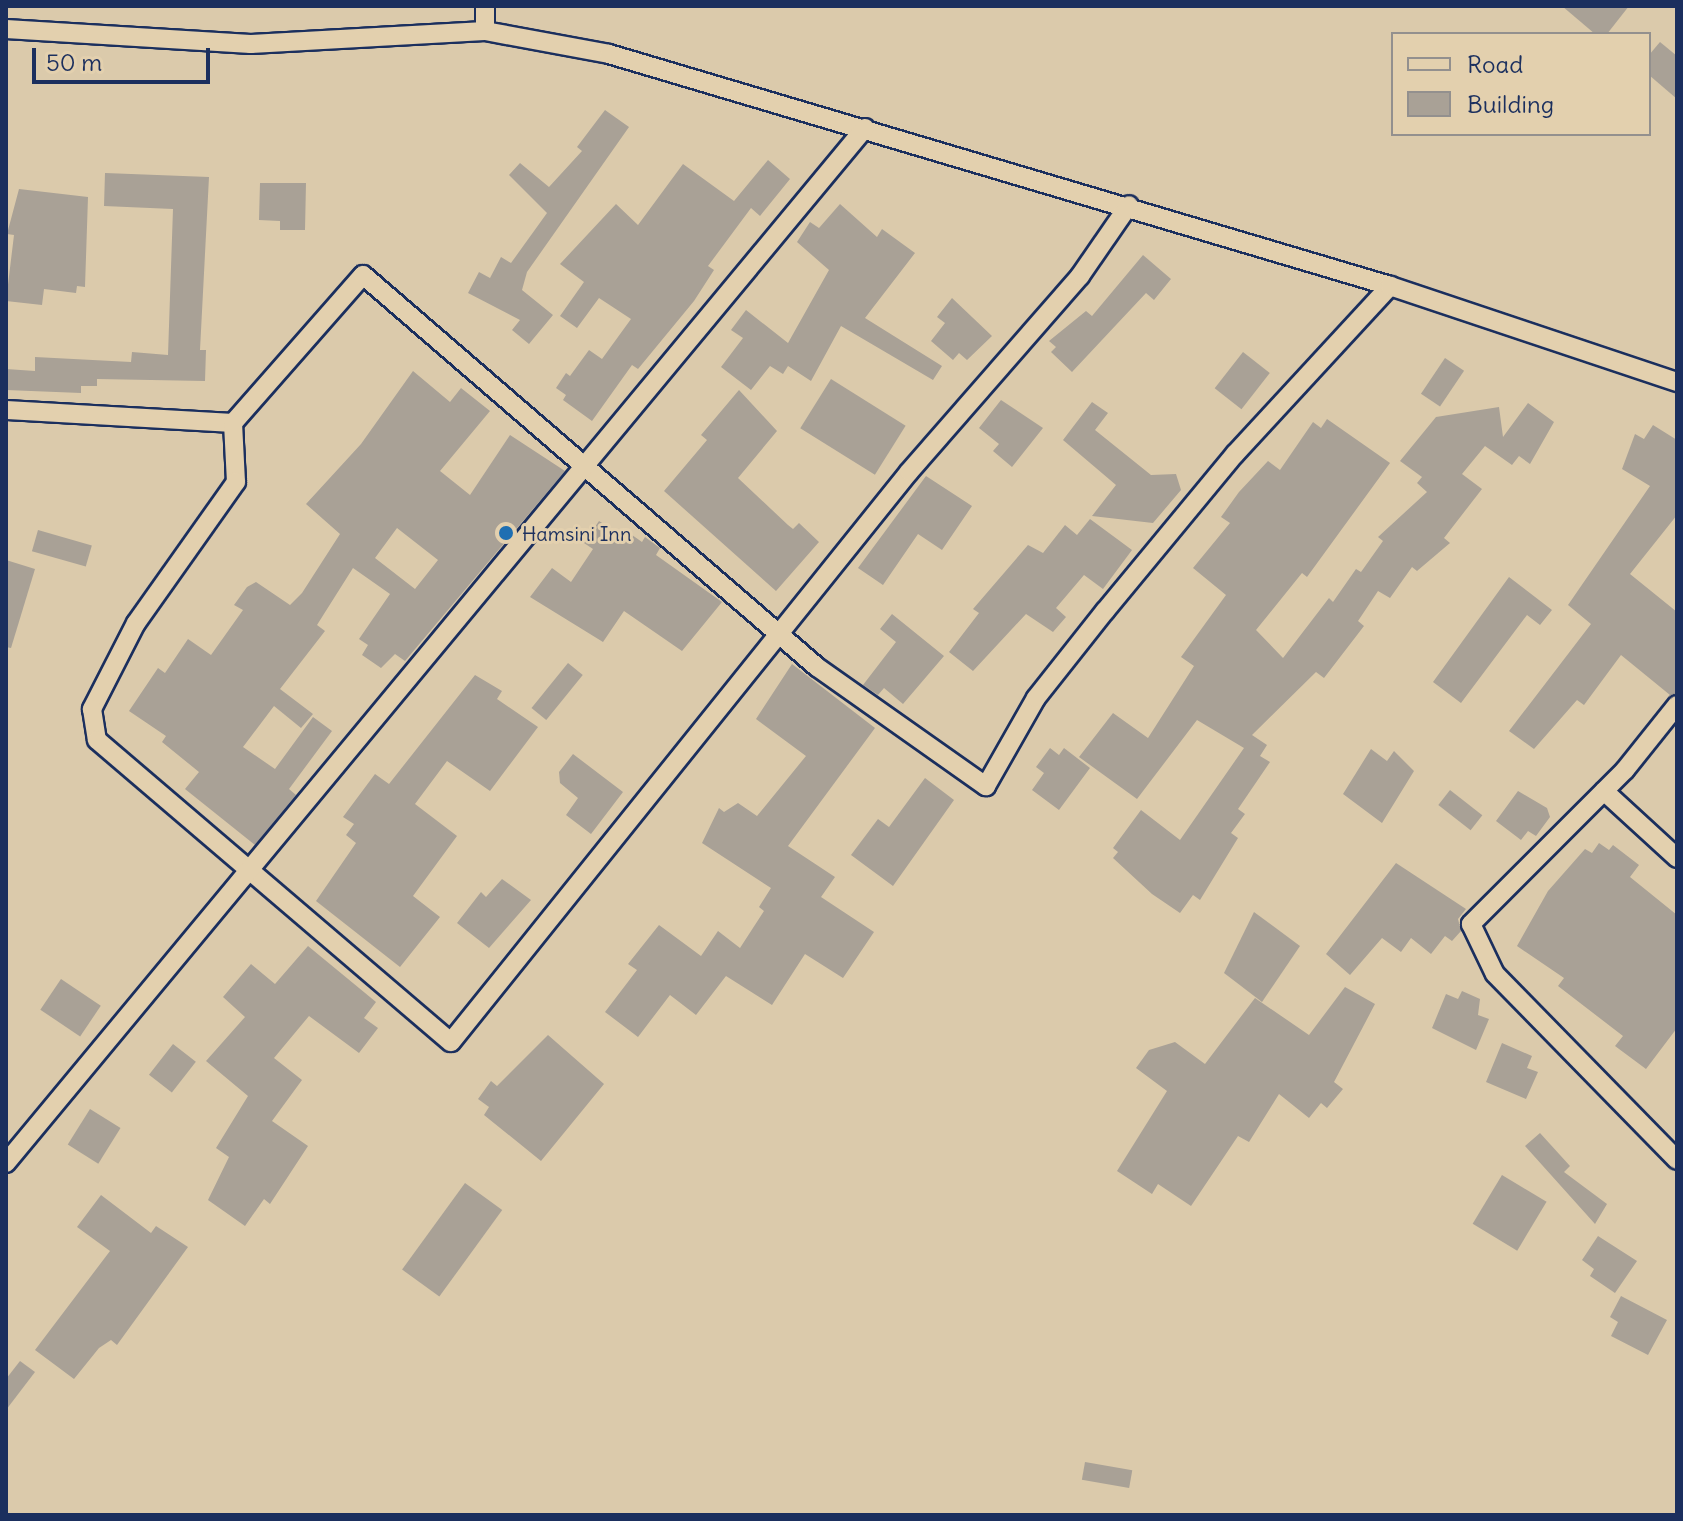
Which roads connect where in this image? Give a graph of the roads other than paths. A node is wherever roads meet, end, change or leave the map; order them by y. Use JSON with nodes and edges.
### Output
{"nodes":[{"id":1,"x":485,"y":6,"type":"edge"},
{"id":2,"x":6,"y":29,"type":"edge"},
{"id":3,"x":485,"y":31,"type":"junction"},
{"id":4,"x":865,"y":128,"type":"junction"},
{"id":5,"x":1129,"y":205,"type":"junction"},
{"id":6,"x":1390,"y":286,"type":"junction"},
{"id":7,"x":1677,"y":382,"type":"edge"},
{"id":8,"x":6,"y":410,"type":"edge"},
{"id":9,"x":233,"y":423,"type":"junction"},
{"id":10,"x":586,"y":467,"type":"junction"},
{"id":11,"x":778,"y":634,"type":"junction"},
{"id":12,"x":1677,"y":705,"type":"edge"},
{"id":13,"x":1604,"y":791,"type":"junction"},
{"id":14,"x":1677,"y":858,"type":"edge"},
{"id":15,"x":250,"y":871,"type":"junction"},
{"id":16,"x":1677,"y":1160,"type":"edge"},
{"id":17,"x":6,"y":1163,"type":"edge"}],
"edges":[{"from":1,"to":3,"type":"street"},
{"from":2,"to":3,"type":"street"},
{"from":3,"to":4,"type":"street"},
{"from":4,"to":5,"type":"street"},
{"from":4,"to":10,"type":"street"},
{"from":5,"to":6,"type":"street"},
{"from":5,"to":11,"type":"street"},
{"from":6,"to":7,"type":"street"},
{"from":6,"to":11,"type":"street"},
{"from":8,"to":9,"type":"street"},
{"from":9,"to":10,"type":"street"},
{"from":9,"to":15,"type":"street"},
{"from":10,"to":11,"type":"street"},
{"from":10,"to":15,"type":"street"},
{"from":11,"to":15,"type":"street"},
{"from":12,"to":13,"type":"street"},
{"from":13,"to":14,"type":"street"},
{"from":13,"to":16,"type":"street"},
{"from":15,"to":17,"type":"street"}]}
